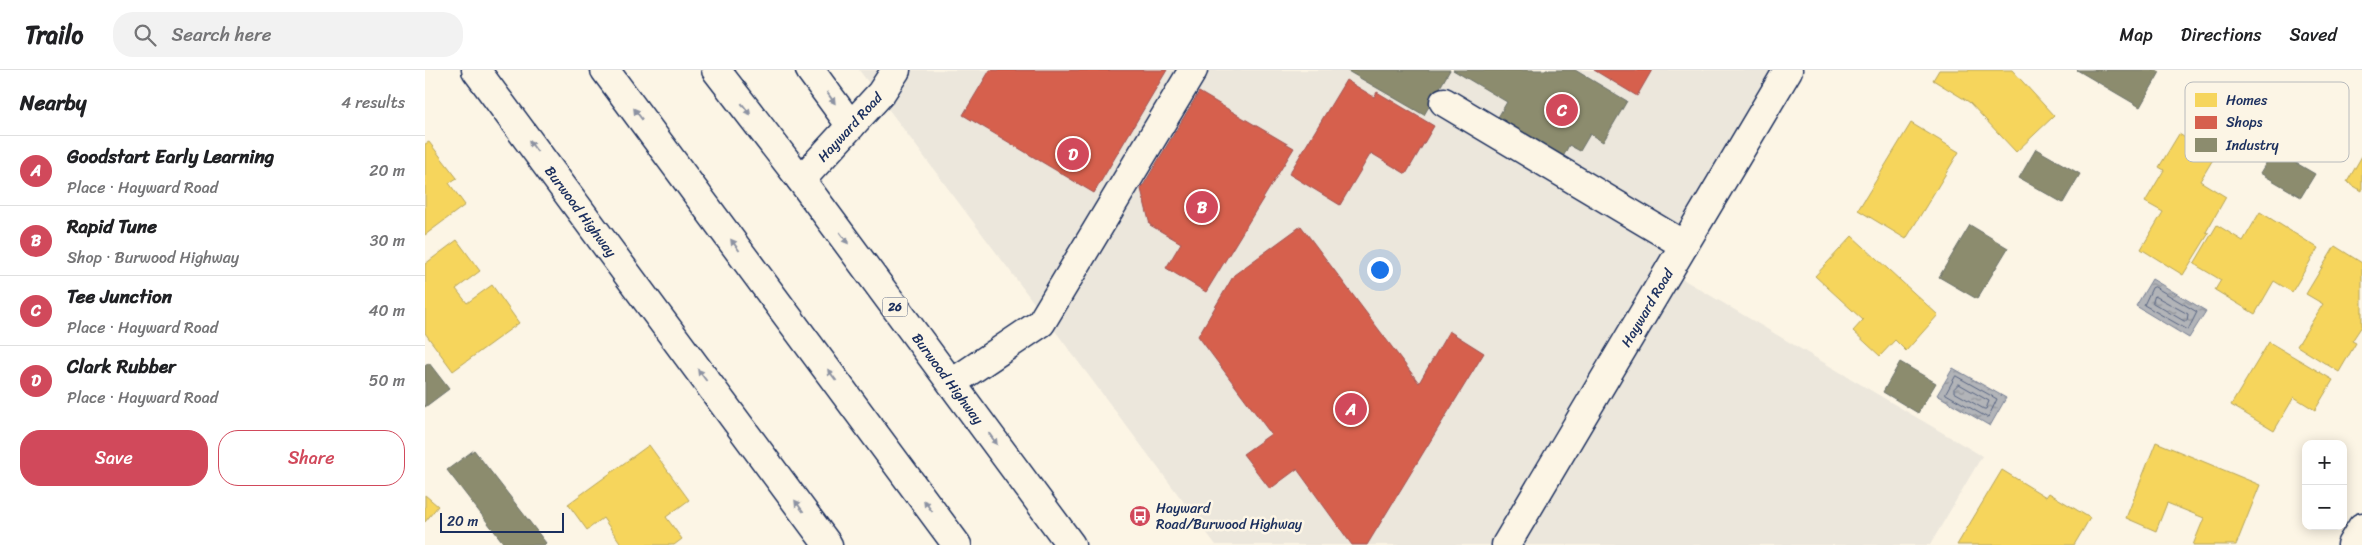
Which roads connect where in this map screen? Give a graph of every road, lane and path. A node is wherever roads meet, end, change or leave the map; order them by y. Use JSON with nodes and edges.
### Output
{"nodes":[{"id":1,"x":476,"y":70,"type":"edge"},
{"id":2,"x":605,"y":70,"type":"edge"},
{"id":3,"x":716,"y":70,"type":"edge"},
{"id":4,"x":810,"y":70,"type":"edge"},
{"id":5,"x":897,"y":70,"type":"edge"},
{"id":6,"x":1193,"y":70,"type":"edge"},
{"id":7,"x":1788,"y":70,"type":"edge"},
{"id":8,"x":1444,"y":102,"type":"dead end"},
{"id":9,"x":851,"y":126,"type":"junction"},
{"id":10,"x":801,"y":180,"type":"junction"},
{"id":11,"x":1684,"y":245,"type":"junction"},
{"id":12,"x":951,"y":383,"type":"junction"},
{"id":13,"x":2362,"y":527,"type":"edge"},
{"id":14,"x":828,"y":545,"type":"edge"},
{"id":15,"x":957,"y":545,"type":"edge"},
{"id":16,"x":1071,"y":545,"type":"edge"},
{"id":17,"x":1506,"y":545,"type":"edge"},
{"id":18,"x":2351,"y":545,"type":"edge"}],
"edges":[{"from":14,"to":1,"type":"main road","name":"Burwood Highway","one_way":true},
{"from":15,"to":2,"type":"main road","one_way":true},
{"from":3,"to":10,"type":"main road","name":"Burwood Highway","number":"26","one_way":true},
{"from":4,"to":9,"type":"main road","one_way":true},
{"from":5,"to":9,"type":"main road","name":"Hayward Road"},
{"from":6,"to":12,"type":"main road"},
{"from":7,"to":11,"type":"main road","name":"Hayward Road"},
{"from":8,"to":11,"type":"main road"},
{"from":9,"to":10,"type":"main road","name":"Hayward Road"},
{"from":10,"to":12,"type":"main road","name":"Burwood Highway","number":"26","one_way":true},
{"from":11,"to":17,"type":"main road","name":"Hayward Road"},
{"from":12,"to":16,"type":"main road","name":"Burwood Highway","number":"26","one_way":true},
{"from":13,"to":18,"type":"main road"}]}
